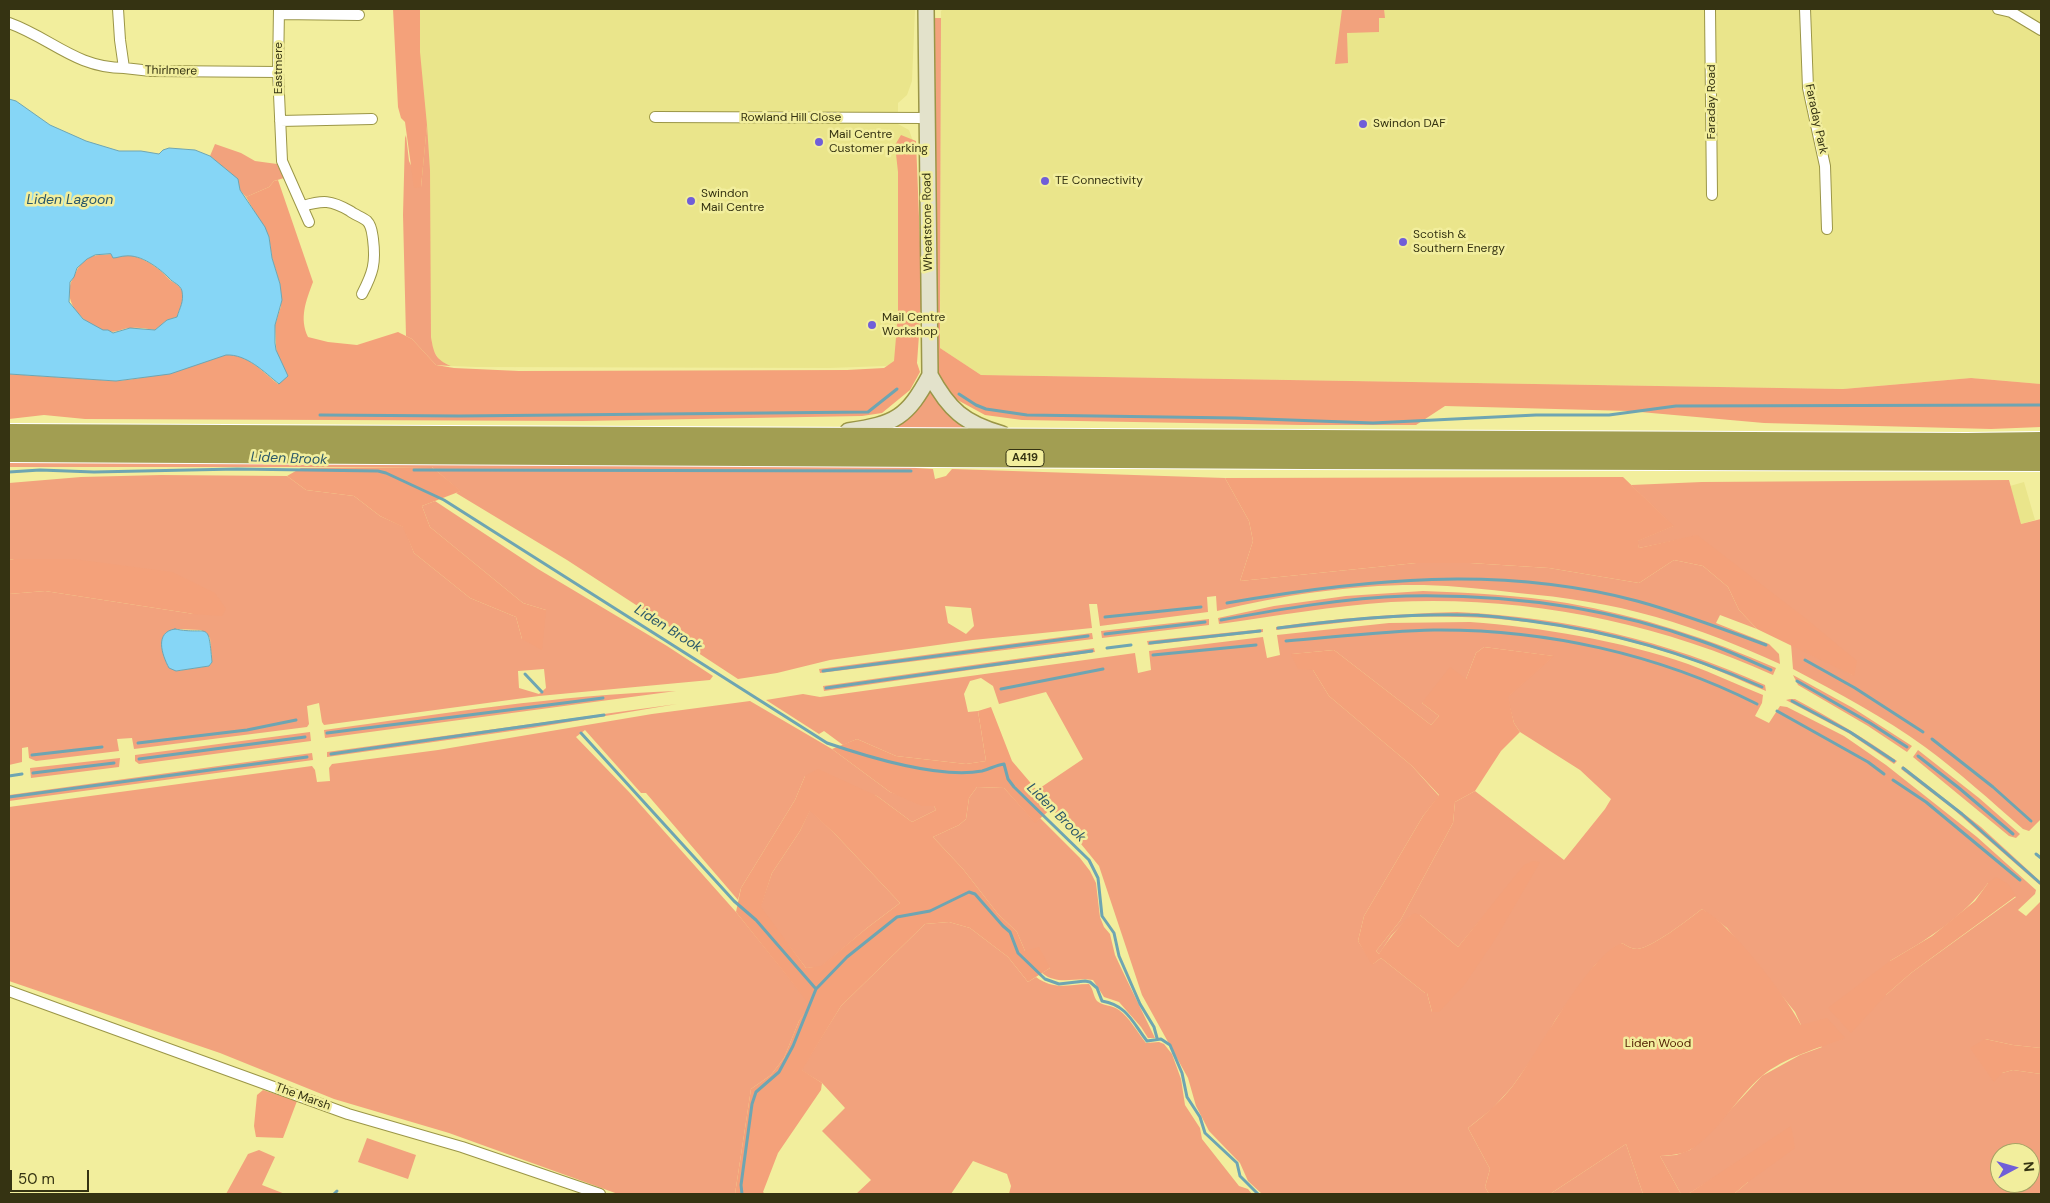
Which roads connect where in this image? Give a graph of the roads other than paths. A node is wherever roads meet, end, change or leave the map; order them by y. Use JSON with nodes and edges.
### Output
{"nodes":[{"id":1,"x":118,"y":9,"type":"edge"},
{"id":2,"x":1710,"y":9,"type":"edge"},
{"id":3,"x":1805,"y":9,"type":"edge"},
{"id":4,"x":1998,"y":9,"type":"edge"},
{"id":5,"x":279,"y":11,"type":"edge"},
{"id":6,"x":928,"y":13,"type":"edge"},
{"id":7,"x":360,"y":15,"type":"dead end"},
{"id":8,"x":9,"y":23,"type":"edge"},
{"id":9,"x":2041,"y":30,"type":"edge"},
{"id":10,"x":124,"y":68,"type":"junction"},
{"id":11,"x":278,"y":72,"type":"junction"},
{"id":12,"x":655,"y":117,"type":"dead end"},
{"id":13,"x":927,"y":118,"type":"junction"},
{"id":14,"x":372,"y":119,"type":"dead end"},
{"id":15,"x":280,"y":122,"type":"junction"},
{"id":16,"x":1712,"y":195,"type":"dead end"},
{"id":17,"x":303,"y":206,"type":"junction"},
{"id":18,"x":309,"y":222,"type":"dead end"},
{"id":19,"x":1826,"y":229,"type":"dead end"},
{"id":20,"x":362,"y":294,"type":"dead end"},
{"id":21,"x":930,"y":375,"type":"junction"},
{"id":22,"x":9,"y":434,"type":"edge"},
{"id":23,"x":794,"y":438,"type":"junction"},
{"id":24,"x":1022,"y":440,"type":"junction"},
{"id":25,"x":2041,"y":442,"type":"edge"},
{"id":26,"x":9,"y":452,"type":"edge"},
{"id":27,"x":2041,"y":461,"type":"edge"},
{"id":28,"x":9,"y":991,"type":"edge"},
{"id":29,"x":600,"y":1194,"type":"edge"}],
"edges":[{"from":1,"to":10,"type":"street"},
{"from":2,"to":16,"type":"street","name":"Faraday Road"},
{"from":3,"to":19,"type":"street","name":"Faraday Park"},
{"from":4,"to":9,"type":"street"},
{"from":5,"to":7,"type":"street","name":"Eastmere"},
{"from":5,"to":11,"type":"street","name":"Eastmere"},
{"from":6,"to":13,"type":"main road","name":"Wheatstone Road"},
{"from":8,"to":10,"type":"street","name":"Thirlmere"},
{"from":10,"to":11,"type":"street","name":"Thirlmere"},
{"from":11,"to":15,"type":"street","name":"Eastmere"},
{"from":12,"to":13,"type":"street","name":"Rowland Hill Close"},
{"from":13,"to":21,"type":"main road","name":"Wheatstone Road"},
{"from":14,"to":15,"type":"street"},
{"from":15,"to":17,"type":"street","name":"Eastmere"},
{"from":17,"to":18,"type":"street","name":"Eastmere"},
{"from":17,"to":20,"type":"street"},
{"from":21,"to":23,"type":"main road"},
{"from":21,"to":24,"type":"main road"},
{"from":22,"to":23,"type":"highway","number":"A419"},
{"from":23,"to":24,"type":"highway","number":"A419"},
{"from":24,"to":25,"type":"highway","number":"A419"},
{"from":26,"to":27,"type":"highway","number":"A419"},
{"from":28,"to":29,"type":"street","name":"The Marsh"}]}
